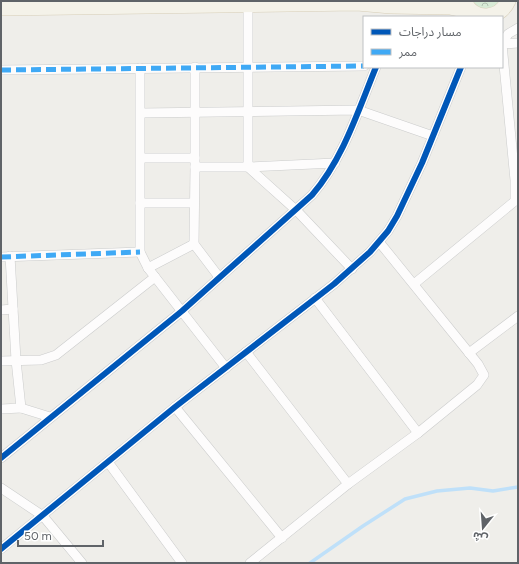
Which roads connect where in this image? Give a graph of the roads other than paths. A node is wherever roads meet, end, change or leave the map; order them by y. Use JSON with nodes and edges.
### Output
{"nodes":[{"id":1,"x":373,"y":1,"type":"edge"},
{"id":2,"x":357,"y":3,"type":"junction"},
{"id":3,"x":248,"y":4,"type":"junction"},
{"id":4,"x":1,"y":8,"type":"edge"},
{"id":5,"x":504,"y":8,"type":"edge"},
{"id":6,"x":471,"y":11,"type":"edge"},
{"id":7,"x":518,"y":28,"type":"edge"},
{"id":8,"x":503,"y":42,"type":"edge"},
{"id":9,"x":518,"y":43,"type":"edge"},
{"id":10,"x":503,"y":44,"type":"edge"},
{"id":11,"x":503,"y":54,"type":"edge"},
{"id":12,"x":363,"y":66,"type":"edge"},
{"id":13,"x":248,"y":67,"type":"junction"},
{"id":14,"x":140,"y":68,"type":"junction"},
{"id":15,"x":195,"y":68,"type":"junction"},
{"id":16,"x":376,"y":68,"type":"edge"},
{"id":17,"x":461,"y":68,"type":"edge"},
{"id":18,"x":1,"y":70,"type":"edge"},
{"id":19,"x":358,"y":110,"type":"junction"},
{"id":20,"x":194,"y":112,"type":"junction"},
{"id":21,"x":249,"y":112,"type":"junction"},
{"id":22,"x":141,"y":113,"type":"junction"},
{"id":23,"x":433,"y":136,"type":"junction"},
{"id":24,"x":141,"y":158,"type":"junction"},
{"id":25,"x":195,"y":158,"type":"junction"},
{"id":26,"x":335,"y":163,"type":"junction"},
{"id":27,"x":248,"y":167,"type":"junction"},
{"id":28,"x":194,"y":168,"type":"junction"},
{"id":29,"x":140,"y":203,"type":"junction"},
{"id":30,"x":194,"y":203,"type":"junction"},
{"id":31,"x":296,"y":211,"type":"junction"},
{"id":32,"x":380,"y":242,"type":"junction"},
{"id":33,"x":194,"y":244,"type":"junction"},
{"id":34,"x":140,"y":252,"type":"junction"},
{"id":35,"x":5,"y":256,"type":"edge"},
{"id":36,"x":148,"y":268,"type":"junction"},
{"id":37,"x":352,"y":269,"type":"junction"},
{"id":38,"x":219,"y":277,"type":"junction"},
{"id":39,"x":155,"y":278,"type":"junction"},
{"id":40,"x":414,"y":284,"type":"junction"},
{"id":41,"x":315,"y":298,"type":"junction"},
{"id":42,"x":13,"y":309,"type":"junction"},
{"id":43,"x":1,"y":310,"type":"edge"},
{"id":44,"x":182,"y":311,"type":"junction"},
{"id":45,"x":518,"y":316,"type":"edge"},
{"id":46,"x":246,"y":352,"type":"junction"},
{"id":47,"x":469,"y":353,"type":"junction"},
{"id":48,"x":16,"y":360,"type":"junction"},
{"id":49,"x":1,"y":361,"type":"edge"},
{"id":50,"x":226,"y":368,"type":"junction"},
{"id":51,"x":175,"y":407,"type":"junction"},
{"id":52,"x":21,"y":408,"type":"junction"},
{"id":53,"x":1,"y":409,"type":"edge"},
{"id":54,"x":50,"y":417,"type":"junction"},
{"id":55,"x":418,"y":433,"type":"junction"},
{"id":56,"x":1,"y":458,"type":"edge"},
{"id":57,"x":108,"y":462,"type":"junction"},
{"id":58,"x":348,"y":484,"type":"junction"},
{"id":59,"x":1,"y":488,"type":"edge"},
{"id":60,"x":43,"y":516,"type":"junction"},
{"id":61,"x":282,"y":538,"type":"junction"},
{"id":62,"x":1,"y":549,"type":"edge"},
{"id":63,"x":82,"y":563,"type":"edge"},
{"id":64,"x":182,"y":563,"type":"edge"},
{"id":65,"x":250,"y":563,"type":"edge"}],
"edges":[{"from":1,"to":2,"type":"main road"},
{"from":2,"to":3,"type":"main road"},
{"from":2,"to":6,"type":"main road"},
{"from":3,"to":4,"type":"main road"},
{"from":3,"to":13,"type":"street"},
{"from":5,"to":6,"type":"main road"},
{"from":7,"to":8,"type":"street"},
{"from":9,"to":10,"type":"street"},
{"from":11,"to":40,"type":"street"},
{"from":12,"to":13,"type":"street"},
{"from":13,"to":15,"type":"street"},
{"from":13,"to":21,"type":"street"},
{"from":14,"to":15,"type":"street"},
{"from":14,"to":18,"type":"street"},
{"from":14,"to":22,"type":"street"},
{"from":15,"to":20,"type":"street"},
{"from":16,"to":19,"type":"street"},
{"from":17,"to":23,"type":"street"},
{"from":19,"to":21,"type":"street"},
{"from":19,"to":23,"type":"street"},
{"from":19,"to":26,"type":"street"},
{"from":20,"to":21,"type":"street"},
{"from":20,"to":22,"type":"street"},
{"from":20,"to":25,"type":"street"},
{"from":21,"to":27,"type":"street"},
{"from":22,"to":24,"type":"street"},
{"from":23,"to":32,"type":"street"},
{"from":24,"to":25,"type":"street"},
{"from":24,"to":29,"type":"street"},
{"from":25,"to":28,"type":"street"},
{"from":26,"to":27,"type":"street"},
{"from":26,"to":31,"type":"street"},
{"from":27,"to":28,"type":"street"},
{"from":27,"to":31,"type":"street"},
{"from":28,"to":30,"type":"street"},
{"from":29,"to":30,"type":"street"},
{"from":29,"to":34,"type":"street"},
{"from":30,"to":33,"type":"street"},
{"from":31,"to":37,"type":"street"},
{"from":31,"to":38,"type":"street"},
{"from":32,"to":37,"type":"street"},
{"from":32,"to":40,"type":"street"},
{"from":33,"to":36,"type":"street"},
{"from":33,"to":38,"type":"street"},
{"from":34,"to":35,"type":"street"},
{"from":34,"to":36,"type":"street"},
{"from":35,"to":42,"type":"street"},
{"from":36,"to":39,"type":"street"},
{"from":37,"to":41,"type":"street"},
{"from":38,"to":44,"type":"street"},
{"from":39,"to":44,"type":"street"},
{"from":39,"to":48,"type":"street"},
{"from":40,"to":47,"type":"street"},
{"from":41,"to":46,"type":"street"},
{"from":41,"to":55,"type":"street"},
{"from":42,"to":43,"type":"street"},
{"from":42,"to":48,"type":"street"},
{"from":44,"to":50,"type":"street"},
{"from":44,"to":54,"type":"street"},
{"from":45,"to":47,"type":"street"},
{"from":46,"to":50,"type":"street"},
{"from":46,"to":58,"type":"street"},
{"from":47,"to":55,"type":"street"},
{"from":48,"to":49,"type":"street"},
{"from":48,"to":52,"type":"street"},
{"from":50,"to":51,"type":"street"},
{"from":51,"to":57,"type":"street"},
{"from":51,"to":61,"type":"street"},
{"from":52,"to":53,"type":"street"},
{"from":52,"to":54,"type":"street"},
{"from":54,"to":56,"type":"street"},
{"from":55,"to":58,"type":"street"},
{"from":57,"to":60,"type":"street"},
{"from":57,"to":64,"type":"street"},
{"from":58,"to":61,"type":"street"},
{"from":59,"to":60,"type":"street"},
{"from":60,"to":62,"type":"street"},
{"from":60,"to":63,"type":"street"},
{"from":61,"to":65,"type":"street"}]}
